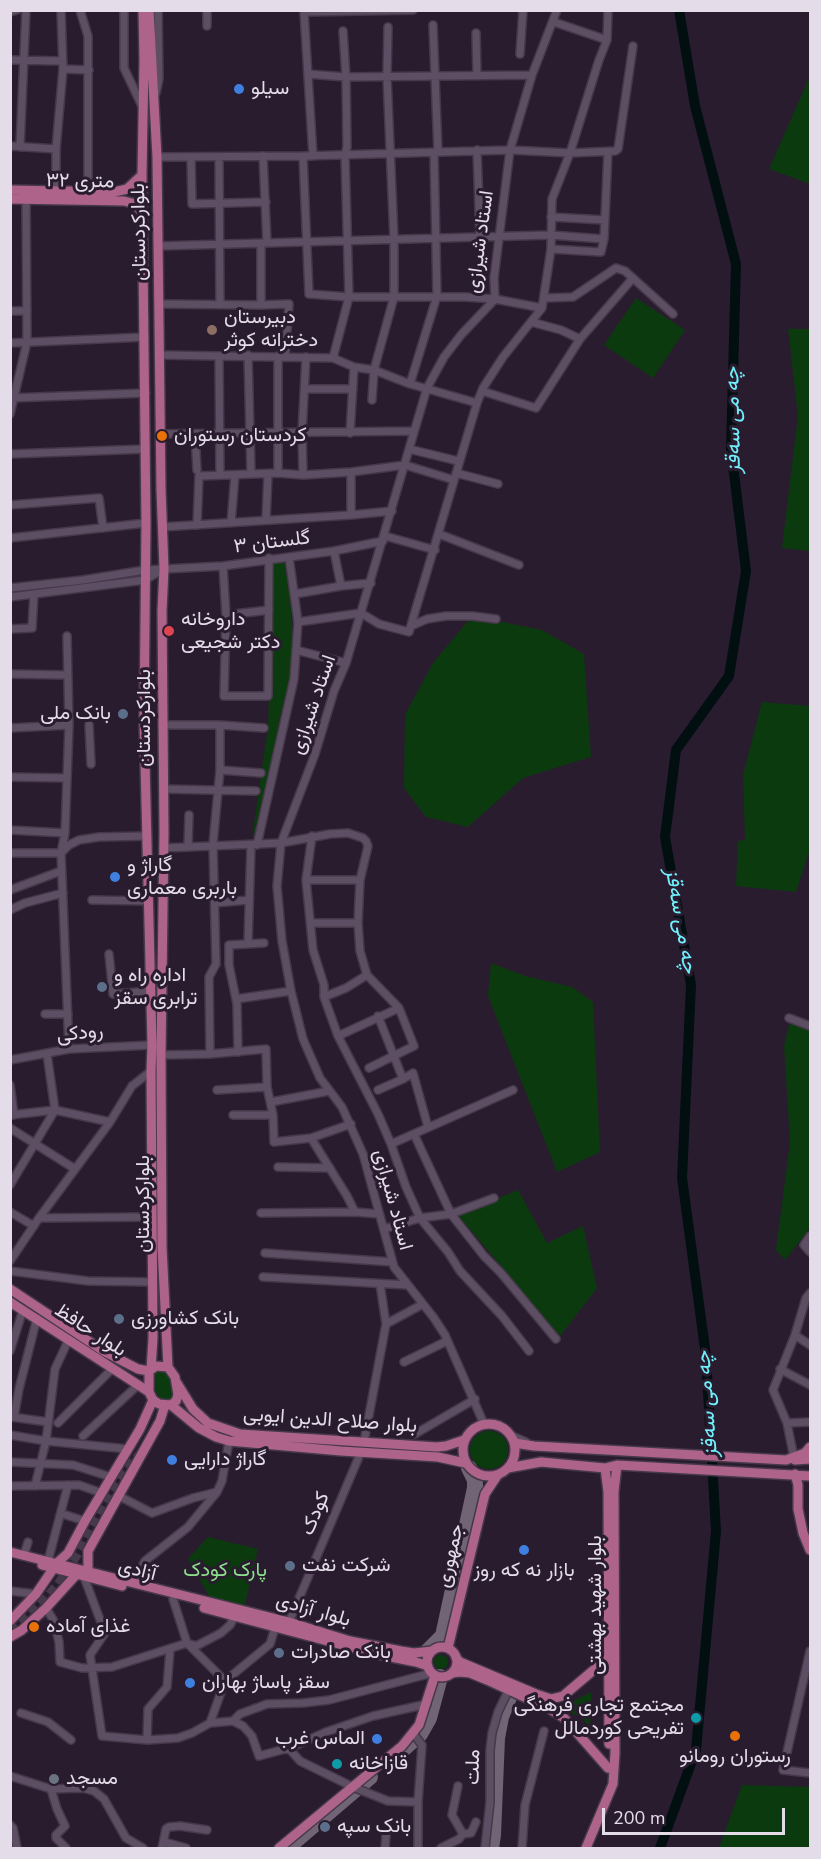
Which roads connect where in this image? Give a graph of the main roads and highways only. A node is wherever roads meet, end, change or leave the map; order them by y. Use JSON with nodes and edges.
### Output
{"nodes":[{"id":1,"x":143,"y":10,"type":"edge"},
{"id":2,"x":149,"y":10,"type":"edge"},
{"id":3,"x":142,"y":176,"type":"junction"},
{"id":4,"x":10,"y":190,"type":"edge"},
{"id":5,"x":10,"y":199,"type":"edge"},
{"id":6,"x":142,"y":214,"type":"junction"},
{"id":7,"x":10,"y":1289,"type":"edge"},
{"id":8,"x":10,"y":1302,"type":"edge"},
{"id":9,"x":153,"y":1346,"type":"junction"},
{"id":10,"x":167,"y":1348,"type":"junction"},
{"id":11,"x":168,"y":1367,"type":"junction"},
{"id":12,"x":150,"y":1370,"type":"junction"},
{"id":13,"x":177,"y":1383,"type":"junction"},
{"id":14,"x":151,"y":1396,"type":"junction"},
{"id":15,"x":168,"y":1405,"type":"junction"},
{"id":16,"x":512,"y":1439,"type":"junction"},
{"id":17,"x":464,"y":1440,"type":"junction"},
{"id":18,"x":362,"y":1447,"type":"junction"},
{"id":19,"x":810,"y":1447,"type":"edge"},
{"id":20,"x":790,"y":1456,"type":"junction"},
{"id":21,"x":810,"y":1459,"type":"edge"},
{"id":22,"x":465,"y":1463,"type":"junction"},
{"id":23,"x":617,"y":1465,"type":"junction"},
{"id":24,"x":508,"y":1468,"type":"junction"},
{"id":25,"x":605,"y":1468,"type":"junction"},
{"id":26,"x":795,"y":1474,"type":"junction"},
{"id":27,"x":497,"y":1476,"type":"junction"},
{"id":28,"x":810,"y":1476,"type":"edge"},
{"id":29,"x":810,"y":1550,"type":"edge"},
{"id":30,"x":10,"y":1552,"type":"edge"},
{"id":31,"x":10,"y":1558,"type":"edge"},
{"id":32,"x":52,"y":1564,"type":"junction"},
{"id":33,"x":83,"y":1574,"type":"junction"},
{"id":34,"x":10,"y":1621,"type":"edge"},
{"id":35,"x":10,"y":1637,"type":"edge"},
{"id":36,"x":448,"y":1648,"type":"junction"},
{"id":37,"x":432,"y":1651,"type":"junction"},
{"id":38,"x":611,"y":1657,"type":"junction"},
{"id":39,"x":456,"y":1658,"type":"junction"},
{"id":40,"x":431,"y":1672,"type":"junction"},
{"id":41,"x":452,"y":1673,"type":"junction"},
{"id":42,"x":611,"y":1768,"type":"junction"},
{"id":43,"x":279,"y":1848,"type":"edge"},
{"id":44,"x":580,"y":1848,"type":"edge"},
{"id":45,"x":586,"y":1848,"type":"edge"}],
"edges":[{"from":1,"to":3,"type":"main road","name":"بلوارکردستان"},
{"from":2,"to":10,"type":"main road","name":"بلوارکردستان"},
{"from":3,"to":4,"type":"main road","name":"۳۲ متری"},
{"from":3,"to":6,"type":"main road","name":"بلوارکردستان"},
{"from":5,"to":6,"type":"main road","name":"۳۲ متری"},
{"from":6,"to":9,"type":"main road","name":"بلوارکردستان"},
{"from":7,"to":12,"type":"main road","name":"بلوار حافظ"},
{"from":8,"to":14,"type":"main road","name":"بلوار حافظ"},
{"from":9,"to":10,"type":"main road"},
{"from":9,"to":12,"type":"main road","name":"بلوارکردستان"},
{"from":10,"to":11,"type":"main road","name":"بلوارکردستان"},
{"from":11,"to":12,"type":"main road"},
{"from":11,"to":13,"type":"main road"},
{"from":12,"to":14,"type":"main road"},
{"from":13,"to":15,"type":"main road"},
{"from":13,"to":18,"type":"main road","name":"بلوار صلاح الدین ایوبی"},
{"from":14,"to":15,"type":"main road"},
{"from":14,"to":32,"type":"main road"},
{"from":15,"to":18,"type":"main road","name":"بلوار صلاح الدین ایوبی"},
{"from":15,"to":33,"type":"main road"},
{"from":16,"to":17,"type":"main road"},
{"from":16,"to":20,"type":"main road"},
{"from":16,"to":24,"type":"main road"},
{"from":17,"to":18,"type":"main road","name":"بلوار صلاح الدین ایوبی"},
{"from":17,"to":22,"type":"main road"},
{"from":18,"to":22,"type":"main road","name":"بلوار صلاح الدین ایوبی"},
{"from":19,"to":20,"type":"main road"},
{"from":20,"to":21,"type":"main road"},
{"from":22,"to":27,"type":"main road"},
{"from":23,"to":25,"type":"main road"},
{"from":23,"to":26,"type":"main road"},
{"from":23,"to":38,"type":"main road","name":"بلوار شهید بهشتی"},
{"from":24,"to":25,"type":"main road"},
{"from":24,"to":27,"type":"main road"},
{"from":25,"to":38,"type":"main road","name":"بلوار شهید بهشتی"},
{"from":26,"to":28,"type":"main road"},
{"from":26,"to":29,"type":"main road"},
{"from":27,"to":36,"type":"main road","name":"جمهوری"},
{"from":30,"to":32,"type":"main road"},
{"from":31,"to":32,"type":"main road","name":"آزادی"},
{"from":32,"to":33,"type":"main road","name":"آزادی"},
{"from":32,"to":34,"type":"main road"},
{"from":33,"to":35,"type":"main road"},
{"from":33,"to":37,"type":"main road","name":"بلوار آزادی"},
{"from":33,"to":40,"type":"main road","name":"آزادی"},
{"from":36,"to":37,"type":"main road"},
{"from":36,"to":39,"type":"main road"},
{"from":37,"to":40,"type":"main road"},
{"from":38,"to":39,"type":"main road"},
{"from":38,"to":42,"type":"main road","name":"بلوار شهید بهشتی"},
{"from":39,"to":41,"type":"main road"},
{"from":40,"to":41,"type":"main road"},
{"from":40,"to":43,"type":"main road"},
{"from":41,"to":42,"type":"main road"},
{"from":42,"to":44,"type":"main road","name":"بلوار شهید بهشتی"},
{"from":42,"to":45,"type":"main road","name":"بلوار شهید بهشتی"}]}
